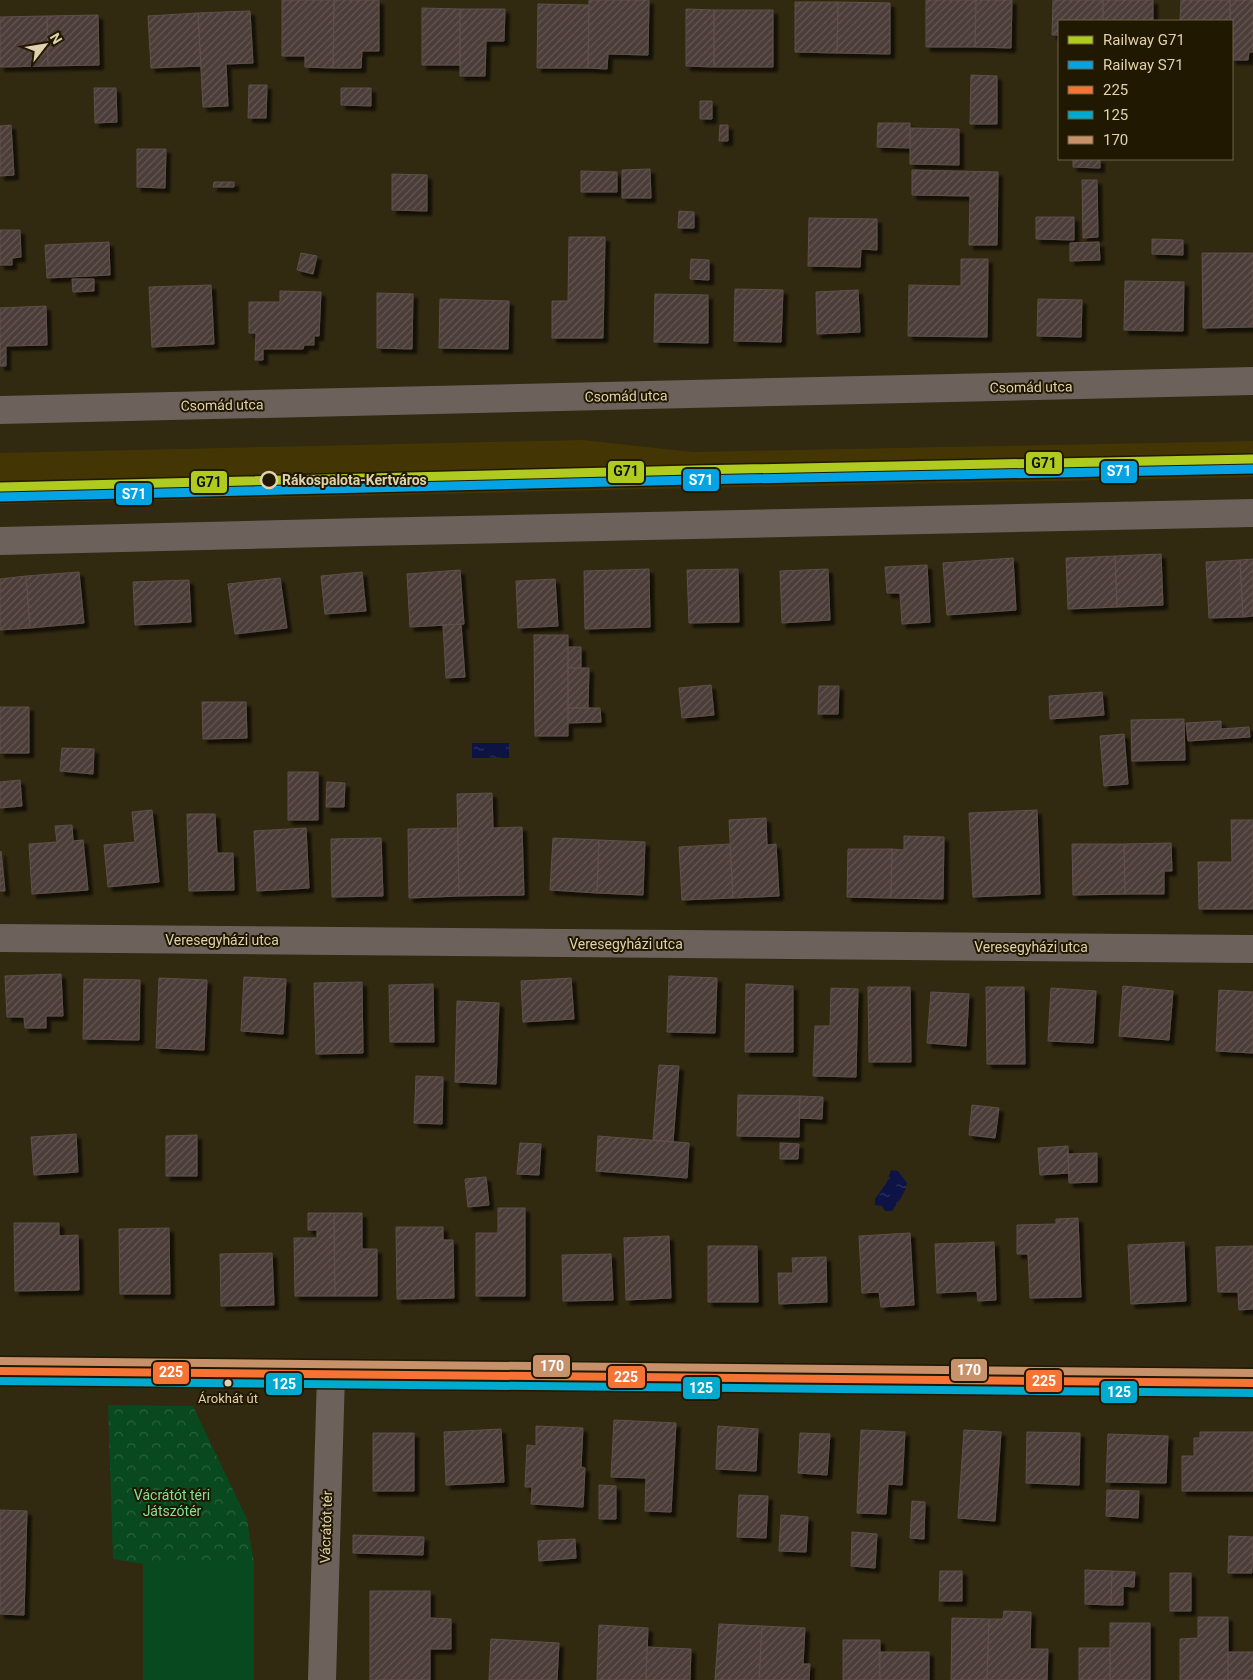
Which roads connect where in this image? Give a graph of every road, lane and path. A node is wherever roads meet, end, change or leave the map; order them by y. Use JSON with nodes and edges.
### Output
{"nodes":[{"id":1,"x":1253,"y":382,"type":"edge"},
{"id":2,"x":0,"y":410,"type":"edge"},
{"id":3,"x":1253,"y":513,"type":"edge"},
{"id":4,"x":0,"y":541,"type":"edge"},
{"id":5,"x":0,"y":938,"type":"edge"},
{"id":6,"x":1253,"y":949,"type":"edge"},
{"id":7,"x":0,"y":1371,"type":"edge"},
{"id":8,"x":331,"y":1375,"type":"junction"},
{"id":9,"x":1253,"y":1383,"type":"edge"},
{"id":10,"x":322,"y":1680,"type":"edge"}],
"edges":[{"from":1,"to":2,"type":"street","name":"Csomád utca"},
{"from":3,"to":4,"type":"street"},
{"from":5,"to":6,"type":"street","name":"Veresegyházi utca"},
{"from":7,"to":8,"type":"street"},
{"from":8,"to":9,"type":"street"},
{"from":8,"to":10,"type":"street","name":"Vácrátót tér"}]}
